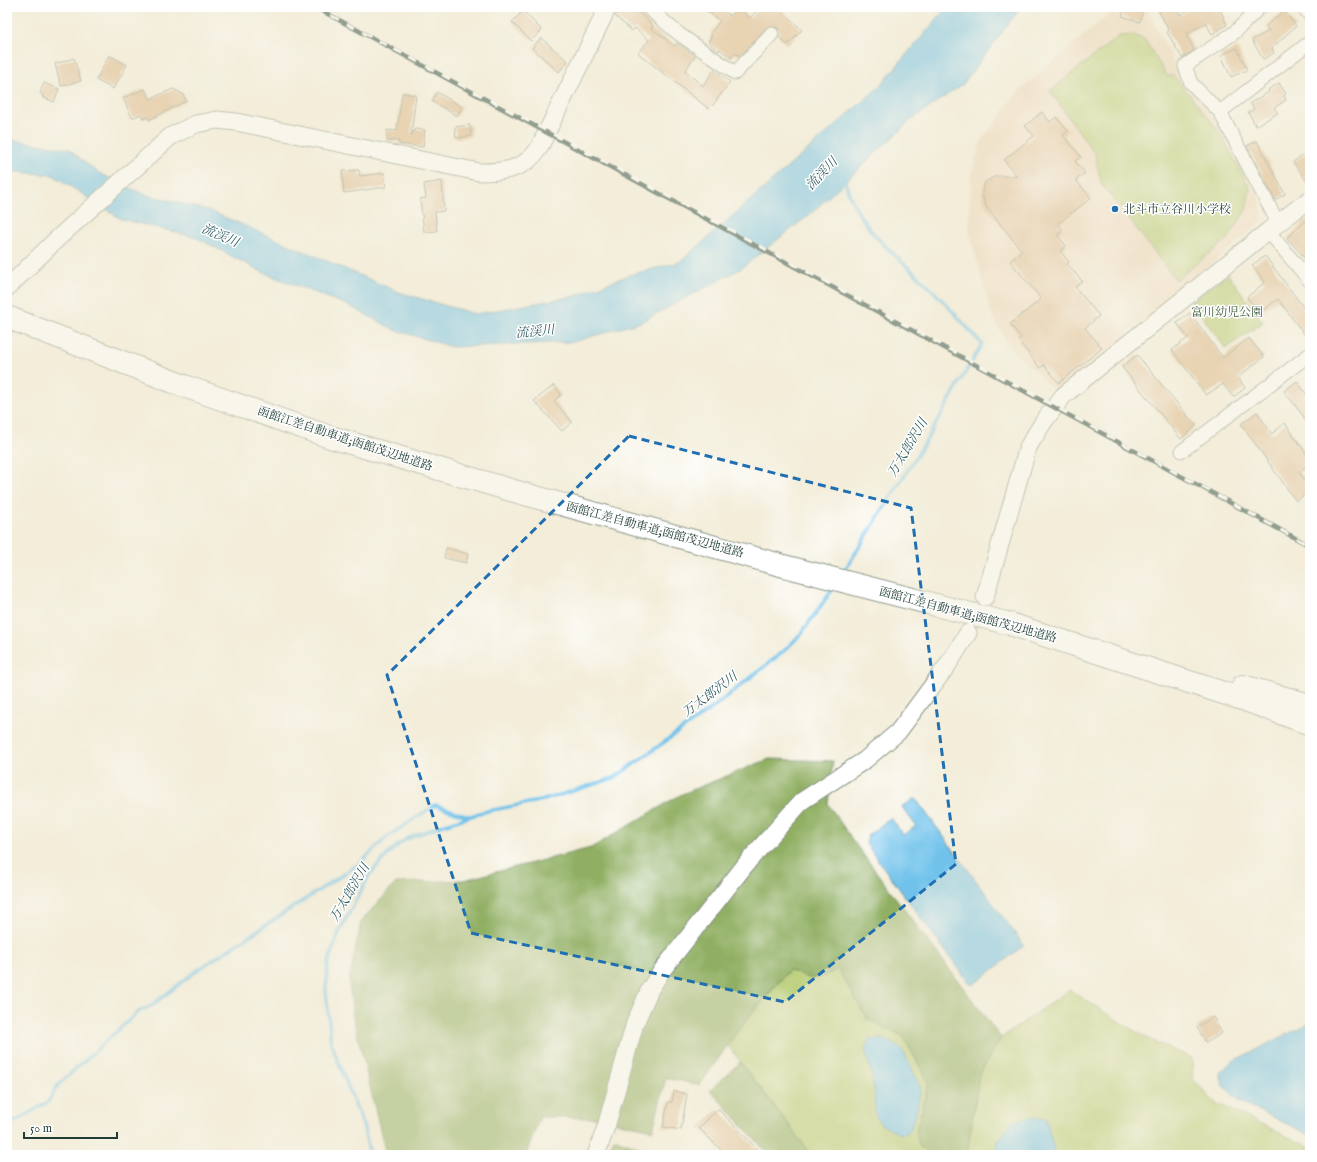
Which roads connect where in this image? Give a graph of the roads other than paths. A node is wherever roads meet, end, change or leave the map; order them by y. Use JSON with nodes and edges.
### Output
{"nodes":[{"id":1,"x":608,"y":7,"type":"edge"},
{"id":2,"x":648,"y":7,"type":"edge"},
{"id":3,"x":1260,"y":7,"type":"edge"},
{"id":4,"x":1303,"y":7,"type":"edge"},
{"id":5,"x":1310,"y":15,"type":"edge"},
{"id":6,"x":772,"y":34,"type":"dead end"},
{"id":7,"x":1310,"y":42,"type":"edge"},
{"id":8,"x":1220,"y":112,"type":"junction"},
{"id":9,"x":1310,"y":199,"type":"edge"},
{"id":10,"x":1273,"y":227,"type":"junction"},
{"id":11,"x":1310,"y":281,"type":"edge"},
{"id":12,"x":7,"y":288,"type":"edge"},
{"id":13,"x":7,"y":317,"type":"edge"},
{"id":14,"x":1310,"y":354,"type":"edge"},
{"id":15,"x":1182,"y":451,"type":"dead end"},
{"id":16,"x":985,"y":597,"type":"dead end"},
{"id":17,"x":968,"y":634,"type":"dead end"},
{"id":18,"x":1046,"y":635,"type":"junction"},
{"id":19,"x":1245,"y":700,"type":"junction"},
{"id":20,"x":1310,"y":705,"type":"edge"},
{"id":21,"x":1310,"y":724,"type":"edge"},
{"id":22,"x":1310,"y":737,"type":"edge"},
{"id":23,"x":596,"y":1155,"type":"edge"}],
"edges":[{"from":1,"to":12,"type":"street"},
{"from":2,"to":6,"type":"street"},
{"from":3,"to":8,"type":"street"},
{"from":4,"to":5,"type":"street"},
{"from":7,"to":8,"type":"street"},
{"from":8,"to":10,"type":"street"},
{"from":9,"to":10,"type":"street"},
{"from":10,"to":11,"type":"street"},
{"from":10,"to":16,"type":"street"},
{"from":13,"to":18,"type":"highway","name":"函館江差自動車道;函館茂辺地道路"},
{"from":14,"to":15,"type":"street"},
{"from":17,"to":23,"type":"street"},
{"from":18,"to":19,"type":"highway","name":"函館江差自動車道;函館茂辺地道路"},
{"from":18,"to":20,"type":"highway"},
{"from":19,"to":21,"type":"highway","name":"函館江差自動車道;函館茂辺地道路"},
{"from":19,"to":22,"type":"highway"}]}
